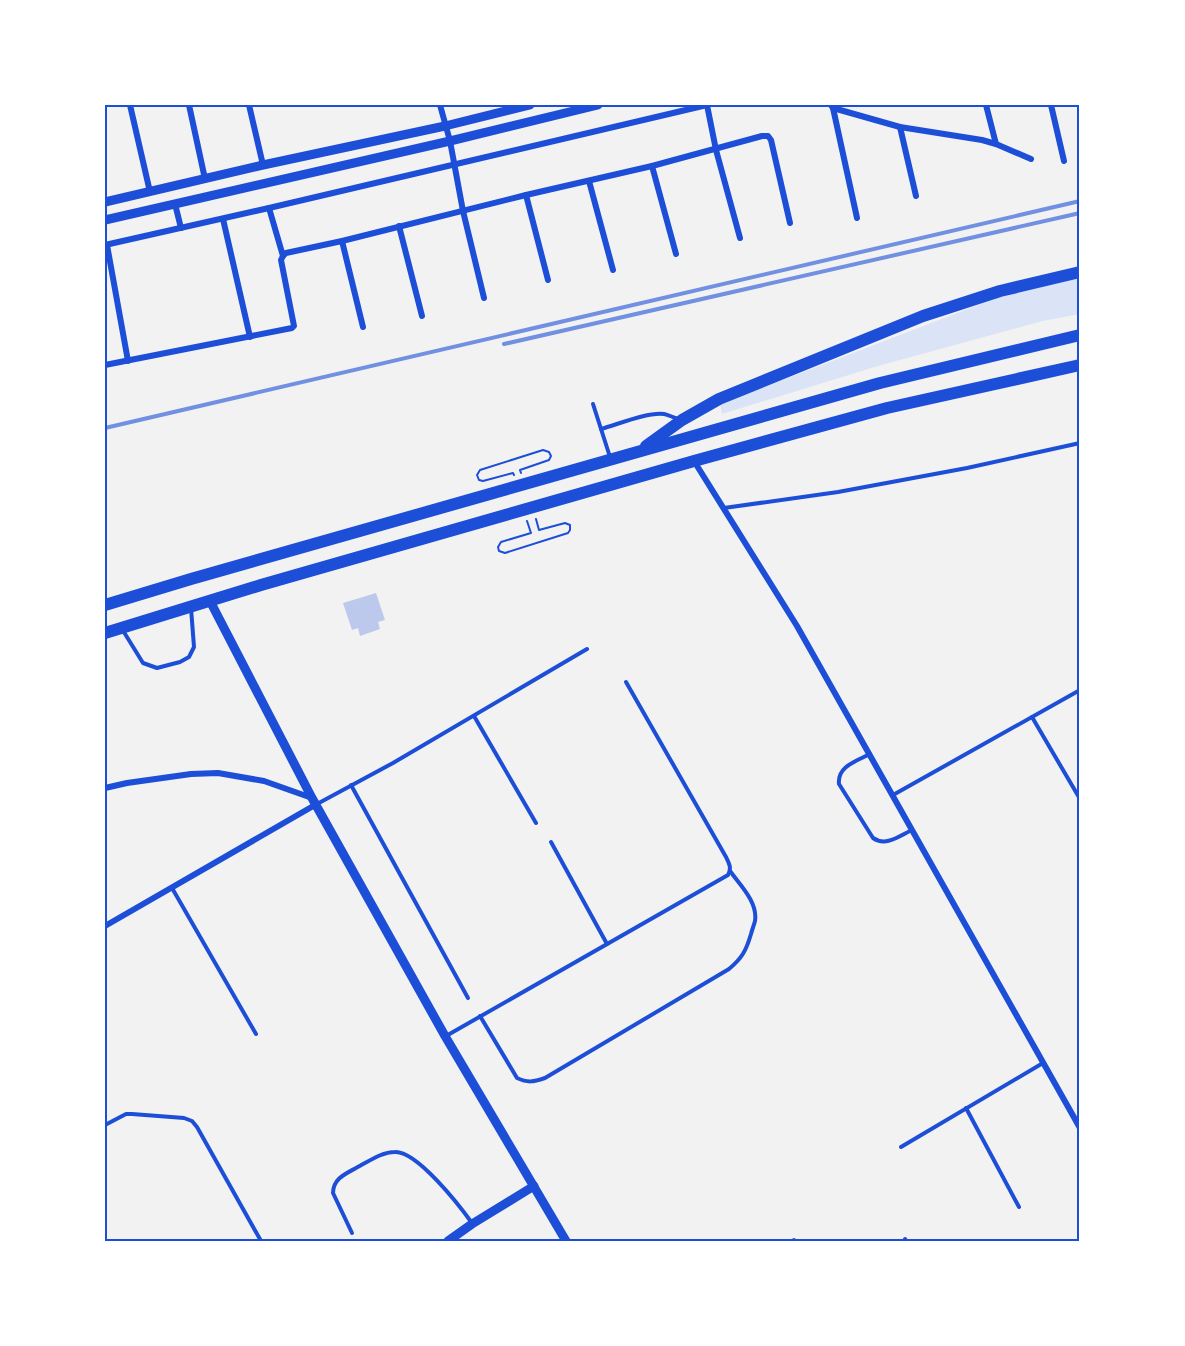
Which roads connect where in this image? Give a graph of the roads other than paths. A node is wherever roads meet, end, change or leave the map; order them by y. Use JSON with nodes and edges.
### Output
{"nodes":[{"id":1,"x":130,"y":105,"type":"edge"},
{"id":2,"x":189,"y":105,"type":"edge"},
{"id":3,"x":249,"y":105,"type":"edge"},
{"id":4,"x":440,"y":105,"type":"edge"},
{"id":5,"x":530,"y":105,"type":"edge"},
{"id":6,"x":598,"y":105,"type":"edge"},
{"id":7,"x":707,"y":105,"type":"edge"},
{"id":8,"x":986,"y":105,"type":"edge"},
{"id":9,"x":1050,"y":105,"type":"edge"},
{"id":10,"x":832,"y":107,"type":"edge"},
{"id":11,"x":445,"y":126,"type":"junction"},
{"id":12,"x":900,"y":127,"type":"junction"},
{"id":13,"x":450,"y":141,"type":"junction"},
{"id":14,"x":996,"y":144,"type":"junction"},
{"id":15,"x":716,"y":150,"type":"junction"},
{"id":16,"x":1031,"y":159,"type":"dead end"},
{"id":17,"x":1064,"y":161,"type":"dead end"},
{"id":18,"x":453,"y":164,"type":"junction"},
{"id":19,"x":262,"y":165,"type":"junction"},
{"id":20,"x":652,"y":166,"type":"junction"},
{"id":21,"x":205,"y":179,"type":"junction"},
{"id":22,"x":589,"y":181,"type":"junction"},
{"id":23,"x":150,"y":192,"type":"junction"},
{"id":24,"x":526,"y":195,"type":"junction"},
{"id":25,"x":916,"y":196,"type":"dead end"},
{"id":26,"x":105,"y":202,"type":"edge"},
{"id":27,"x":175,"y":204,"type":"junction"},
{"id":28,"x":269,"y":208,"type":"junction"},
{"id":29,"x":463,"y":211,"type":"junction"},
{"id":30,"x":857,"y":218,"type":"dead end"},
{"id":31,"x":223,"y":219,"type":"junction"},
{"id":32,"x":105,"y":220,"type":"edge"},
{"id":33,"x":790,"y":223,"type":"dead end"},
{"id":34,"x":399,"y":226,"type":"junction"},
{"id":35,"x":181,"y":228,"type":"junction"},
{"id":36,"x":740,"y":238,"type":"dead end"},
{"id":37,"x":342,"y":241,"type":"junction"},
{"id":38,"x":106,"y":245,"type":"edge"},
{"id":39,"x":676,"y":254,"type":"dead end"},
{"id":40,"x":283,"y":256,"type":"junction"},
{"id":41,"x":613,"y":270,"type":"dead end"},
{"id":42,"x":1080,"y":273,"type":"edge"},
{"id":43,"x":548,"y":280,"type":"dead end"},
{"id":44,"x":484,"y":298,"type":"dead end"},
{"id":45,"x":422,"y":316,"type":"dead end"},
{"id":46,"x":363,"y":327,"type":"dead end"},
{"id":47,"x":1080,"y":335,"type":"edge"},
{"id":48,"x":250,"y":338,"type":"junction"},
{"id":49,"x":128,"y":361,"type":"junction"},
{"id":50,"x":1080,"y":364,"type":"edge"},
{"id":51,"x":105,"y":366,"type":"edge"},
{"id":52,"x":593,"y":404,"type":"dead end"},
{"id":53,"x":682,"y":420,"type":"junction"},
{"id":54,"x":602,"y":429,"type":"junction"},
{"id":55,"x":1080,"y":443,"type":"edge"},
{"id":56,"x":637,"y":452,"type":"junction"},
{"id":57,"x":611,"y":460,"type":"junction"},
{"id":58,"x":694,"y":461,"type":"junction"},
{"id":59,"x":724,"y":508,"type":"junction"},
{"id":60,"x":210,"y":602,"type":"junction"},
{"id":61,"x":105,"y":604,"type":"edge"},
{"id":62,"x":191,"y":607,"type":"junction"},
{"id":63,"x":121,"y":628,"type":"junction"},
{"id":64,"x":105,"y":633,"type":"edge"},
{"id":65,"x":587,"y":649,"type":"dead end"},
{"id":66,"x":626,"y":682,"type":"dead end"},
{"id":67,"x":1080,"y":690,"type":"edge"},
{"id":68,"x":474,"y":716,"type":"junction"},
{"id":69,"x":1032,"y":717,"type":"junction"},
{"id":70,"x":870,"y":754,"type":"junction"},
{"id":71,"x":351,"y":785,"type":"junction"},
{"id":72,"x":105,"y":788,"type":"edge"},
{"id":73,"x":893,"y":795,"type":"junction"},
{"id":74,"x":1080,"y":799,"type":"edge"},
{"id":75,"x":313,"y":802,"type":"junction"},
{"id":76,"x":536,"y":823,"type":"dead end"},
{"id":77,"x":912,"y":829,"type":"junction"},
{"id":78,"x":551,"y":842,"type":"dead end"},
{"id":79,"x":730,"y":871,"type":"junction"},
{"id":80,"x":172,"y":887,"type":"junction"},
{"id":81,"x":105,"y":926,"type":"edge"},
{"id":82,"x":607,"y":944,"type":"junction"},
{"id":83,"x":468,"y":998,"type":"dead end"},
{"id":84,"x":480,"y":1016,"type":"junction"},
{"id":85,"x":256,"y":1034,"type":"dead end"},
{"id":86,"x":445,"y":1036,"type":"junction"},
{"id":87,"x":1043,"y":1062,"type":"junction"},
{"id":88,"x":966,"y":1108,"type":"junction"},
{"id":89,"x":105,"y":1125,"type":"edge"},
{"id":90,"x":1080,"y":1128,"type":"edge"},
{"id":91,"x":902,"y":1147,"type":"dead end"},
{"id":92,"x":534,"y":1186,"type":"junction"},
{"id":93,"x":1019,"y":1207,"type":"dead end"},
{"id":94,"x":472,"y":1224,"type":"junction"},
{"id":95,"x":352,"y":1233,"type":"dead end"},
{"id":96,"x":261,"y":1241,"type":"edge"},
{"id":97,"x":448,"y":1241,"type":"edge"},
{"id":98,"x":566,"y":1241,"type":"edge"}],
"edges":[{"from":1,"to":23,"type":"street"},
{"from":2,"to":21,"type":"street"},
{"from":3,"to":19,"type":"street"},
{"from":4,"to":11,"type":"street"},
{"from":5,"to":11,"type":"street"},
{"from":6,"to":13,"type":"street"},
{"from":7,"to":15,"type":"street"},
{"from":7,"to":18,"type":"street"},
{"from":8,"to":14,"type":"street"},
{"from":9,"to":17,"type":"street"},
{"from":10,"to":12,"type":"street"},
{"from":10,"to":30,"type":"street"},
{"from":11,"to":13,"type":"street"},
{"from":11,"to":19,"type":"street"},
{"from":12,"to":14,"type":"street"},
{"from":12,"to":25,"type":"street"},
{"from":13,"to":18,"type":"street"},
{"from":13,"to":27,"type":"street"},
{"from":14,"to":16,"type":"street"},
{"from":15,"to":20,"type":"street"},
{"from":15,"to":33,"type":"street"},
{"from":15,"to":36,"type":"street"},
{"from":18,"to":28,"type":"street"},
{"from":18,"to":29,"type":"street"},
{"from":19,"to":21,"type":"street"},
{"from":20,"to":22,"type":"street"},
{"from":20,"to":39,"type":"street"},
{"from":21,"to":23,"type":"street"},
{"from":22,"to":24,"type":"street"},
{"from":22,"to":41,"type":"street"},
{"from":23,"to":26,"type":"street"},
{"from":24,"to":29,"type":"street"},
{"from":24,"to":43,"type":"street"},
{"from":27,"to":32,"type":"street"},
{"from":27,"to":35,"type":"street"},
{"from":28,"to":31,"type":"street"},
{"from":28,"to":40,"type":"street"},
{"from":29,"to":34,"type":"street"},
{"from":29,"to":44,"type":"street"},
{"from":31,"to":35,"type":"street"},
{"from":31,"to":48,"type":"street"},
{"from":34,"to":37,"type":"street"},
{"from":34,"to":45,"type":"street"},
{"from":35,"to":38,"type":"street"},
{"from":37,"to":40,"type":"street"},
{"from":37,"to":46,"type":"street"},
{"from":38,"to":49,"type":"street"},
{"from":40,"to":48,"type":"street"},
{"from":42,"to":53,"type":"highway"},
{"from":47,"to":56,"type":"highway"},
{"from":48,"to":49,"type":"street"},
{"from":49,"to":51,"type":"street"},
{"from":50,"to":58,"type":"highway"},
{"from":52,"to":54,"type":"lane"},
{"from":53,"to":54,"type":"lane"},
{"from":53,"to":56,"type":"highway"},
{"from":54,"to":57,"type":"lane"},
{"from":55,"to":59,"type":"lane"},
{"from":56,"to":57,"type":"highway"},
{"from":57,"to":61,"type":"highway"},
{"from":58,"to":59,"type":"street"},
{"from":58,"to":60,"type":"highway"},
{"from":59,"to":70,"type":"street"},
{"from":60,"to":62,"type":"highway"},
{"from":60,"to":75,"type":"street"},
{"from":62,"to":63,"type":"highway"},
{"from":62,"to":63,"type":"lane"},
{"from":63,"to":64,"type":"highway"},
{"from":65,"to":68,"type":"lane"},
{"from":66,"to":79,"type":"lane"},
{"from":67,"to":69,"type":"lane"},
{"from":68,"to":71,"type":"lane"},
{"from":68,"to":76,"type":"lane"},
{"from":69,"to":73,"type":"lane"},
{"from":69,"to":74,"type":"lane"},
{"from":70,"to":73,"type":"street"},
{"from":70,"to":77,"type":"lane"},
{"from":71,"to":75,"type":"lane"},
{"from":71,"to":83,"type":"lane"},
{"from":72,"to":75,"type":"street"},
{"from":73,"to":77,"type":"street"},
{"from":75,"to":80,"type":"street"},
{"from":75,"to":86,"type":"street"},
{"from":77,"to":87,"type":"street"},
{"from":78,"to":82,"type":"lane"},
{"from":79,"to":82,"type":"lane"},
{"from":79,"to":84,"type":"lane"},
{"from":80,"to":81,"type":"street"},
{"from":80,"to":85,"type":"lane"},
{"from":82,"to":84,"type":"lane"},
{"from":84,"to":86,"type":"lane"},
{"from":86,"to":92,"type":"street"},
{"from":87,"to":88,"type":"lane"},
{"from":87,"to":90,"type":"street"},
{"from":88,"to":91,"type":"lane"},
{"from":88,"to":93,"type":"lane"},
{"from":89,"to":96,"type":"lane"},
{"from":92,"to":94,"type":"street"},
{"from":92,"to":98,"type":"street"},
{"from":94,"to":95,"type":"lane"},
{"from":94,"to":97,"type":"street"}]}
